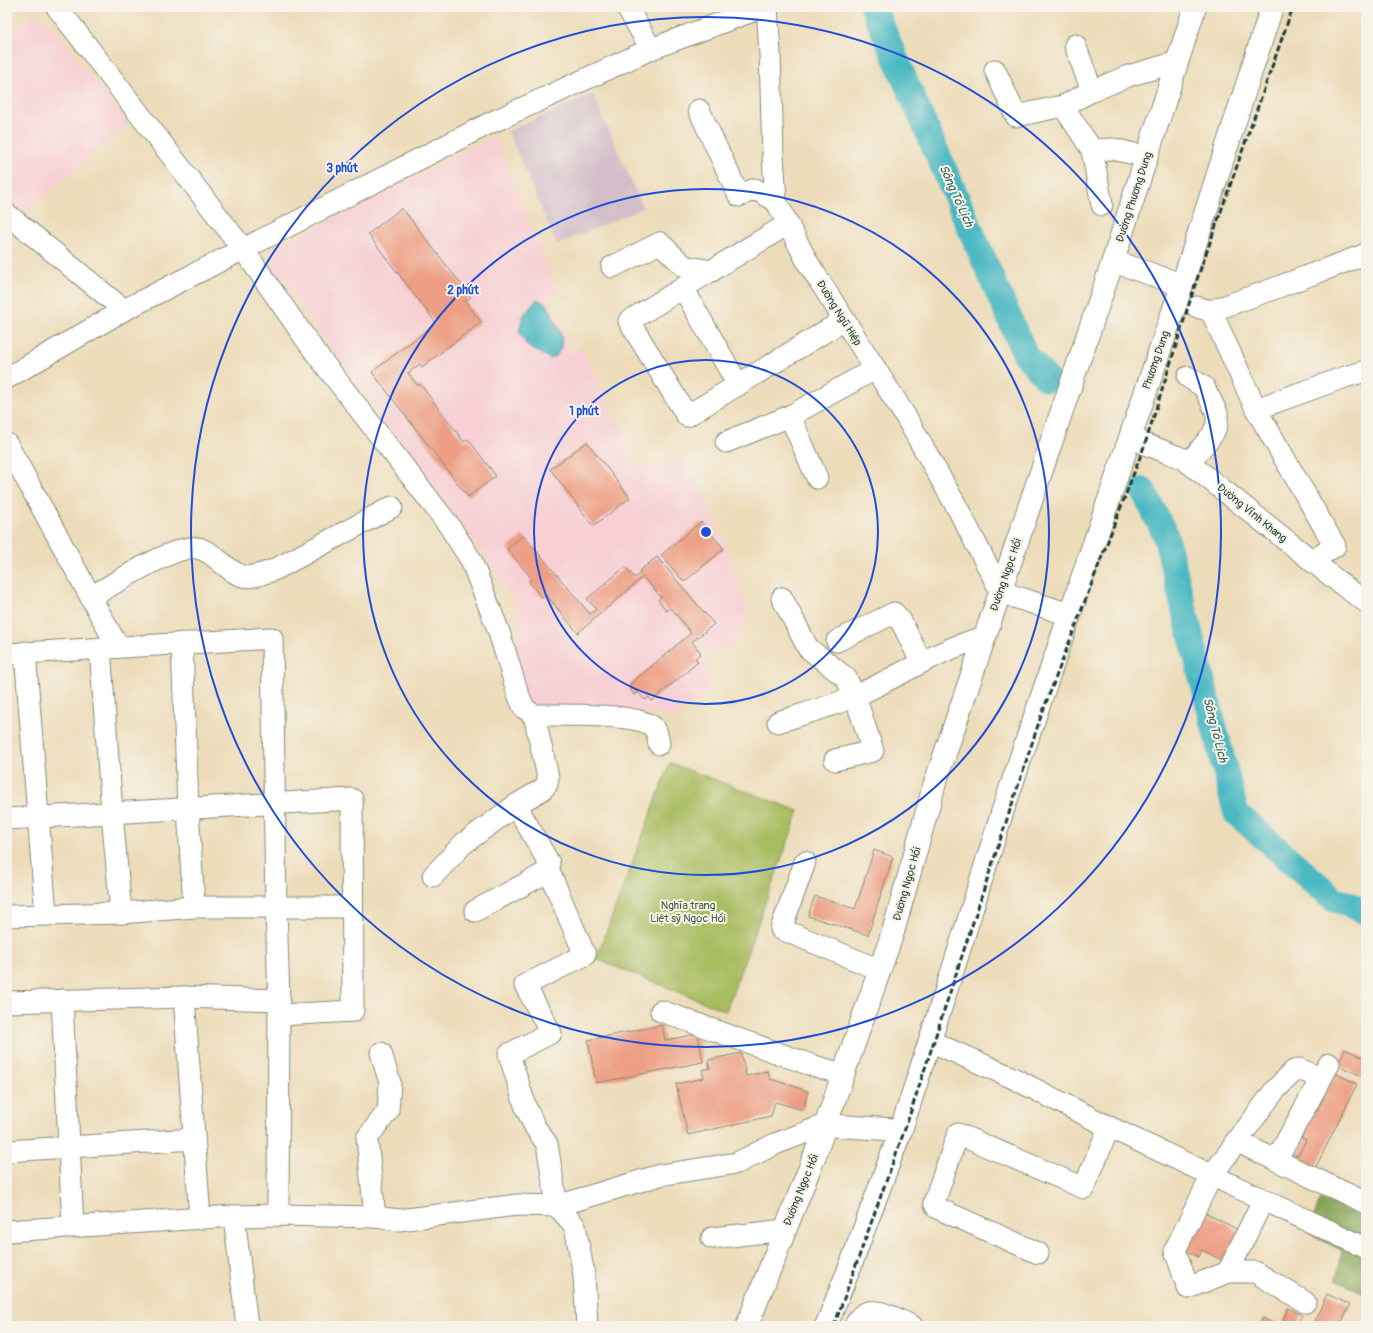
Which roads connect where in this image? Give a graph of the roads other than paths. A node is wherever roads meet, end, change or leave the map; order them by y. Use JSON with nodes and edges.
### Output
{"nodes":[{"id":1,"x":57,"y":7,"type":"edge"},
{"id":2,"x":627,"y":7,"type":"edge"},
{"id":3,"x":763,"y":7,"type":"edge"},
{"id":4,"x":767,"y":7,"type":"edge"},
{"id":5,"x":1195,"y":7,"type":"edge"},
{"id":6,"x":1272,"y":7,"type":"edge"},
{"id":7,"x":1074,"y":45,"type":"dead end"},
{"id":8,"x":651,"y":49,"type":"junction"},
{"id":9,"x":1177,"y":62,"type":"junction"},
{"id":10,"x":995,"y":70,"type":"dead end"},
{"id":11,"x":1092,"y":91,"type":"junction"},
{"id":12,"x":1063,"y":106,"type":"junction"},
{"id":13,"x":699,"y":110,"type":"dead end"},
{"id":14,"x":1092,"y":150,"type":"junction"},
{"id":15,"x":1147,"y":157,"type":"junction"},
{"id":16,"x":776,"y":201,"type":"junction"},
{"id":17,"x":1102,"y":205,"type":"dead end"},
{"id":18,"x":7,"y":214,"type":"edge"},
{"id":19,"x":788,"y":224,"type":"junction"},
{"id":20,"x":243,"y":249,"type":"junction"},
{"id":21,"x":1366,"y":254,"type":"edge"},
{"id":22,"x":1113,"y":261,"type":"junction"},
{"id":23,"x":612,"y":267,"type":"dead end"},
{"id":24,"x":712,"y":271,"type":"junction"},
{"id":25,"x":1182,"y":285,"type":"junction"},
{"id":26,"x":683,"y":288,"type":"junction"},
{"id":27,"x":124,"y":310,"type":"junction"},
{"id":28,"x":844,"y":320,"type":"junction"},
{"id":29,"x":875,"y":369,"type":"junction"},
{"id":30,"x":1366,"y":371,"type":"edge"},
{"id":31,"x":1188,"y":377,"type":"dead end"},
{"id":32,"x":7,"y":378,"type":"edge"},
{"id":33,"x":738,"y":385,"type":"junction"},
{"id":34,"x":1071,"y":386,"type":"joint"},
{"id":35,"x":1256,"y":409,"type":"junction"},
{"id":36,"x":790,"y":416,"type":"junction"},
{"id":37,"x":1131,"y":436,"type":"junction"},
{"id":38,"x":726,"y":442,"type":"dead end"},
{"id":39,"x":7,"y":444,"type":"edge"},
{"id":40,"x":1189,"y":463,"type":"junction"},
{"id":41,"x":817,"y":478,"type":"dead end"},
{"id":42,"x":392,"y":506,"type":"dead end"},
{"id":43,"x":1312,"y":561,"type":"junction"},
{"id":44,"x":1001,"y":592,"type":"junction"},
{"id":45,"x":90,"y":597,"type":"junction"},
{"id":46,"x":782,"y":598,"type":"dead end"},
{"id":47,"x":1366,"y":602,"type":"edge"},
{"id":48,"x":1070,"y":615,"type":"junction"},
{"id":49,"x":985,"y":637,"type":"junction"},
{"id":50,"x":838,"y":641,"type":"dead end"},
{"id":51,"x":182,"y":643,"type":"junction"},
{"id":52,"x":109,"y":647,"type":"junction"},
{"id":53,"x":16,"y":653,"type":"edge"},
{"id":54,"x":921,"y":662,"type":"junction"},
{"id":55,"x":855,"y":696,"type":"junction"},
{"id":56,"x":534,"y":714,"type":"junction"},
{"id":57,"x":778,"y":722,"type":"dead end"},
{"id":58,"x":659,"y":744,"type":"dead end"},
{"id":59,"x":835,"y":760,"type":"dead end"},
{"id":60,"x":275,"y":803,"type":"junction"},
{"id":61,"x":516,"y":805,"type":"junction"},
{"id":62,"x":188,"y":808,"type":"junction"},
{"id":63,"x":112,"y":813,"type":"junction"},
{"id":64,"x":38,"y":818,"type":"junction"},
{"id":65,"x":7,"y":819,"type":"edge"},
{"id":66,"x":805,"y":862,"type":"dead end"},
{"id":67,"x":549,"y":871,"type":"junction"},
{"id":68,"x":433,"y":876,"type":"dead end"},
{"id":69,"x":194,"y":907,"type":"junction"},
{"id":70,"x":276,"y":907,"type":"junction"},
{"id":71,"x":352,"y":907,"type":"junction"},
{"id":72,"x":475,"y":911,"type":"dead end"},
{"id":73,"x":121,"y":913,"type":"junction"},
{"id":74,"x":46,"y":915,"type":"junction"},
{"id":75,"x":7,"y":916,"type":"edge"},
{"id":76,"x":880,"y":970,"type":"junction"},
{"id":77,"x":184,"y":997,"type":"junction"},
{"id":78,"x":62,"y":1000,"type":"junction"},
{"id":79,"x":7,"y":1002,"type":"edge"},
{"id":80,"x":279,"y":1008,"type":"junction"},
{"id":81,"x":661,"y":1011,"type":"dead end"},
{"id":82,"x":930,"y":1041,"type":"junction"},
{"id":83,"x":382,"y":1053,"type":"dead end"},
{"id":84,"x":844,"y":1074,"type":"junction"},
{"id":85,"x":826,"y":1125,"type":"junction"},
{"id":86,"x":1109,"y":1127,"type":"junction"},
{"id":87,"x":901,"y":1130,"type":"junction"},
{"id":88,"x":194,"y":1139,"type":"junction"},
{"id":89,"x":1236,"y":1141,"type":"junction"},
{"id":90,"x":69,"y":1147,"type":"junction"},
{"id":91,"x":7,"y":1151,"type":"edge"},
{"id":92,"x":1276,"y":1160,"type":"junction"},
{"id":93,"x":1212,"y":1175,"type":"junction"},
{"id":94,"x":1263,"y":1200,"type":"junction"},
{"id":95,"x":1366,"y":1203,"type":"edge"},
{"id":96,"x":557,"y":1206,"type":"junction"},
{"id":97,"x":278,"y":1215,"type":"junction"},
{"id":98,"x":234,"y":1216,"type":"junction"},
{"id":99,"x":200,"y":1218,"type":"junction"},
{"id":100,"x":375,"y":1218,"type":"junction"},
{"id":101,"x":73,"y":1227,"type":"junction"},
{"id":102,"x":785,"y":1230,"type":"junction"},
{"id":103,"x":7,"y":1231,"type":"edge"},
{"id":104,"x":712,"y":1238,"type":"dead end"},
{"id":105,"x":1366,"y":1248,"type":"edge"},
{"id":106,"x":1038,"y":1252,"type":"dead end"},
{"id":107,"x":1228,"y":1272,"type":"junction"},
{"id":108,"x":1305,"y":1302,"type":"dead end"},
{"id":109,"x":247,"y":1326,"type":"edge"},
{"id":110,"x":586,"y":1326,"type":"edge"},
{"id":111,"x":747,"y":1326,"type":"edge"},
{"id":112,"x":826,"y":1326,"type":"edge"},
{"id":113,"x":854,"y":1326,"type":"edge"},
{"id":114,"x":912,"y":1326,"type":"edge"}],
"edges":[{"from":1,"to":20,"type":"street"},
{"from":2,"to":8,"type":"street"},
{"from":3,"to":8,"type":"street"},
{"from":4,"to":16,"type":"street","name":"Đường Ngũ Hiệp"},
{"from":5,"to":9,"type":"highway","name":"Đường Phương Dung"},
{"from":6,"to":25,"type":"highway"},
{"from":7,"to":11,"type":"street"},
{"from":8,"to":20,"type":"street"},
{"from":9,"to":11,"type":"street"},
{"from":9,"to":15,"type":"highway","name":"Đường Phương Dung"},
{"from":10,"to":12,"type":"street"},
{"from":11,"to":12,"type":"street"},
{"from":12,"to":14,"type":"street"},
{"from":13,"to":16,"type":"street"},
{"from":14,"to":15,"type":"street"},
{"from":14,"to":17,"type":"street"},
{"from":15,"to":22,"type":"highway","name":"Đường Phương Dung"},
{"from":16,"to":19,"type":"street","name":"Đường Ngũ Hiệp"},
{"from":18,"to":27,"type":"street"},
{"from":19,"to":24,"type":"street"},
{"from":19,"to":28,"type":"street","name":"Đường Ngũ Hiệp"},
{"from":20,"to":27,"type":"street"},
{"from":20,"to":56,"type":"street"},
{"from":21,"to":35,"type":"street"},
{"from":22,"to":25,"type":"highway"},
{"from":22,"to":34,"type":"highway","name":"Đường Phương Dung"},
{"from":23,"to":24,"type":"street"},
{"from":24,"to":26,"type":"street"},
{"from":25,"to":37,"type":"highway","name":"Phương Dung"},
{"from":26,"to":33,"type":"street"},
{"from":26,"to":33,"type":"street"},
{"from":27,"to":32,"type":"street"},
{"from":28,"to":29,"type":"street","name":"Đường Ngũ Hiệp"},
{"from":28,"to":33,"type":"street"},
{"from":29,"to":36,"type":"street"},
{"from":29,"to":44,"type":"street","name":"Đường Ngũ Hiệp"},
{"from":30,"to":35,"type":"street"},
{"from":31,"to":40,"type":"street"},
{"from":34,"to":44,"type":"highway","name":"Đường Ngọc Hồi"},
{"from":35,"to":43,"type":"street"},
{"from":36,"to":38,"type":"street"},
{"from":36,"to":41,"type":"street"},
{"from":37,"to":40,"type":"street","name":"Đường Vĩnh Khang"},
{"from":37,"to":48,"type":"highway","name":"Phương Dung"},
{"from":39,"to":45,"type":"street"},
{"from":40,"to":43,"type":"street","name":"Đường Vĩnh Khang"},
{"from":42,"to":45,"type":"street"},
{"from":43,"to":47,"type":"street","name":"Đường Vĩnh Khang"},
{"from":44,"to":48,"type":"highway"},
{"from":44,"to":49,"type":"highway","name":"Đường Ngọc Hồi"},
{"from":45,"to":52,"type":"street"},
{"from":46,"to":55,"type":"street"},
{"from":48,"to":82,"type":"highway"},
{"from":49,"to":54,"type":"street"},
{"from":49,"to":76,"type":"highway","name":"Đường Ngọc Hồi"},
{"from":50,"to":54,"type":"street"},
{"from":51,"to":52,"type":"street"},
{"from":51,"to":60,"type":"street"},
{"from":51,"to":62,"type":"street"},
{"from":52,"to":53,"type":"street"},
{"from":52,"to":63,"type":"street"},
{"from":53,"to":64,"type":"street"},
{"from":54,"to":55,"type":"street"},
{"from":55,"to":57,"type":"street"},
{"from":55,"to":59,"type":"street"},
{"from":56,"to":58,"type":"street"},
{"from":56,"to":61,"type":"street"},
{"from":60,"to":62,"type":"street"},
{"from":60,"to":70,"type":"street"},
{"from":60,"to":71,"type":"street"},
{"from":61,"to":67,"type":"street"},
{"from":61,"to":68,"type":"street"},
{"from":62,"to":63,"type":"street"},
{"from":62,"to":69,"type":"street"},
{"from":63,"to":64,"type":"street"},
{"from":63,"to":73,"type":"street"},
{"from":64,"to":65,"type":"street"},
{"from":64,"to":74,"type":"street"},
{"from":66,"to":76,"type":"street"},
{"from":67,"to":72,"type":"street"},
{"from":67,"to":96,"type":"street"},
{"from":69,"to":70,"type":"street"},
{"from":69,"to":73,"type":"street"},
{"from":70,"to":71,"type":"street"},
{"from":70,"to":80,"type":"street"},
{"from":71,"to":80,"type":"street"},
{"from":73,"to":74,"type":"street"},
{"from":74,"to":75,"type":"street"},
{"from":76,"to":84,"type":"highway","name":"Đường Ngọc Hồi"},
{"from":77,"to":78,"type":"street"},
{"from":77,"to":80,"type":"street"},
{"from":77,"to":88,"type":"street"},
{"from":78,"to":79,"type":"street"},
{"from":78,"to":90,"type":"street"},
{"from":80,"to":97,"type":"street"},
{"from":81,"to":84,"type":"street"},
{"from":82,"to":86,"type":"street"},
{"from":82,"to":87,"type":"highway"},
{"from":83,"to":100,"type":"street"},
{"from":84,"to":85,"type":"highway","name":"Đường Ngọc Hồi"},
{"from":85,"to":87,"type":"highway"},
{"from":85,"to":96,"type":"street"},
{"from":85,"to":102,"type":"highway","name":"Đường Ngọc Hồi"},
{"from":86,"to":93,"type":"street"},
{"from":86,"to":106,"type":"street"},
{"from":87,"to":112,"type":"highway"},
{"from":88,"to":90,"type":"street"},
{"from":88,"to":99,"type":"street"},
{"from":89,"to":92,"type":"street"},
{"from":89,"to":92,"type":"street"},
{"from":89,"to":93,"type":"street"},
{"from":90,"to":91,"type":"street"},
{"from":90,"to":101,"type":"street"},
{"from":92,"to":95,"type":"street"},
{"from":93,"to":94,"type":"street"},
{"from":93,"to":107,"type":"street"},
{"from":94,"to":105,"type":"street"},
{"from":94,"to":107,"type":"street"},
{"from":96,"to":100,"type":"street"},
{"from":96,"to":110,"type":"street"},
{"from":97,"to":98,"type":"street"},
{"from":97,"to":100,"type":"street"},
{"from":98,"to":99,"type":"street"},
{"from":98,"to":109,"type":"street"},
{"from":99,"to":101,"type":"street"},
{"from":101,"to":103,"type":"street"},
{"from":102,"to":104,"type":"street"},
{"from":102,"to":111,"type":"highway","name":"Đường Ngọc Hồi"},
{"from":107,"to":108,"type":"street"},
{"from":113,"to":114,"type":"street"}]}
